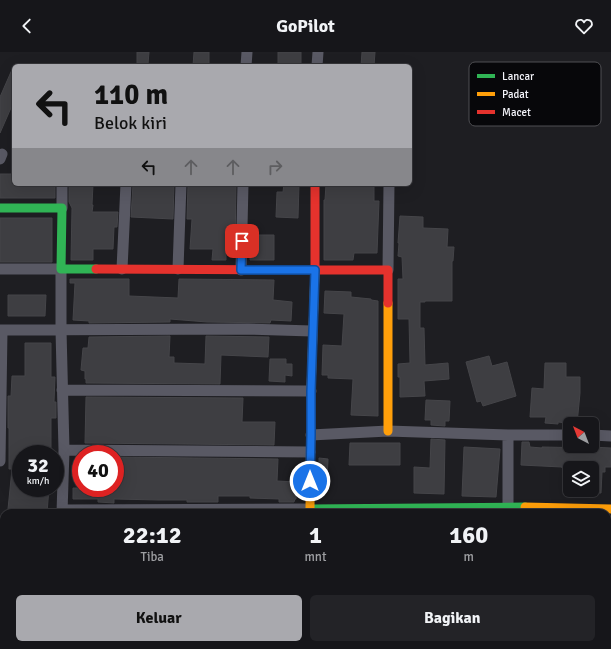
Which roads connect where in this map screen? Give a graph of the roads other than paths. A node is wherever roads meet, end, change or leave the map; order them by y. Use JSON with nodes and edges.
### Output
{"nodes":[{"id":1,"x":247,"y":52,"type":"edge"},
{"id":2,"x":318,"y":52,"type":"edge"},
{"id":3,"x":246,"y":64,"type":"edge"},
{"id":4,"x":317,"y":64,"type":"edge"},
{"id":5,"x":62,"y":186,"type":"edge"},
{"id":6,"x":126,"y":186,"type":"edge"},
{"id":7,"x":181,"y":186,"type":"edge"},
{"id":8,"x":243,"y":186,"type":"edge"},
{"id":9,"x":315,"y":186,"type":"edge"},
{"id":10,"x":389,"y":186,"type":"edge"},
{"id":11,"x":0,"y":208,"type":"edge"},
{"id":12,"x":62,"y":208,"type":"junction"},
{"id":13,"x":0,"y":269,"type":"edge"},
{"id":14,"x":62,"y":269,"type":"junction"},
{"id":15,"x":122,"y":269,"type":"junction"},
{"id":16,"x":178,"y":269,"type":"junction"},
{"id":17,"x":241,"y":270,"type":"junction"},
{"id":18,"x":315,"y":270,"type":"junction"},
{"id":19,"x":388,"y":270,"type":"junction"},
{"id":20,"x":61,"y":330,"type":"junction"},
{"id":21,"x":1,"y":331,"type":"edge"},
{"id":22,"x":312,"y":331,"type":"junction"},
{"id":23,"x":62,"y":390,"type":"junction"},
{"id":24,"x":311,"y":391,"type":"junction"},
{"id":25,"x":388,"y":431,"type":"junction"},
{"id":26,"x":508,"y":434,"type":"junction"},
{"id":27,"x":311,"y":435,"type":"junction"},
{"id":28,"x":563,"y":435,"type":"edge"},
{"id":29,"x":599,"y":435,"type":"edge"},
{"id":30,"x":611,"y":436,"type":"edge"},
{"id":31,"x":64,"y":445,"type":"edge"},
{"id":32,"x":64,"y":450,"type":"edge"},
{"id":33,"x":310,"y":452,"type":"junction"},
{"id":34,"x":0,"y":461,"type":"edge"},
{"id":35,"x":62,"y":497,"type":"edge"},
{"id":36,"x":508,"y":507,"type":"junction"},
{"id":37,"x":62,"y":509,"type":"edge"},
{"id":38,"x":310,"y":509,"type":"edge"},
{"id":39,"x":409,"y":509,"type":"edge"},
{"id":40,"x":611,"y":509,"type":"edge"}],
"edges":[{"from":1,"to":3,"type":"street"},
{"from":2,"to":4,"type":"street"},
{"from":5,"to":12,"type":"street"},
{"from":6,"to":15,"type":"street"},
{"from":7,"to":16,"type":"street"},
{"from":8,"to":17,"type":"street"},
{"from":9,"to":18,"type":"street"},
{"from":10,"to":19,"type":"street"},
{"from":11,"to":12,"type":"street"},
{"from":12,"to":14,"type":"street"},
{"from":13,"to":14,"type":"street"},
{"from":14,"to":15,"type":"street"},
{"from":14,"to":20,"type":"street"},
{"from":15,"to":16,"type":"street"},
{"from":16,"to":17,"type":"street"},
{"from":17,"to":18,"type":"street"},
{"from":18,"to":19,"type":"street"},
{"from":18,"to":22,"type":"street"},
{"from":19,"to":25,"type":"street"},
{"from":20,"to":21,"type":"street"},
{"from":20,"to":22,"type":"street"},
{"from":20,"to":23,"type":"street"},
{"from":21,"to":34,"type":"street"},
{"from":22,"to":24,"type":"street"},
{"from":23,"to":24,"type":"street"},
{"from":23,"to":31,"type":"street"},
{"from":24,"to":27,"type":"street"},
{"from":25,"to":26,"type":"street"},
{"from":25,"to":27,"type":"street"},
{"from":26,"to":28,"type":"street"},
{"from":26,"to":36,"type":"street"},
{"from":27,"to":33,"type":"street"},
{"from":29,"to":30,"type":"street"},
{"from":32,"to":33,"type":"street"},
{"from":33,"to":38,"type":"street"},
{"from":35,"to":37,"type":"street"},
{"from":36,"to":39,"type":"street"},
{"from":36,"to":40,"type":"street"}]}
